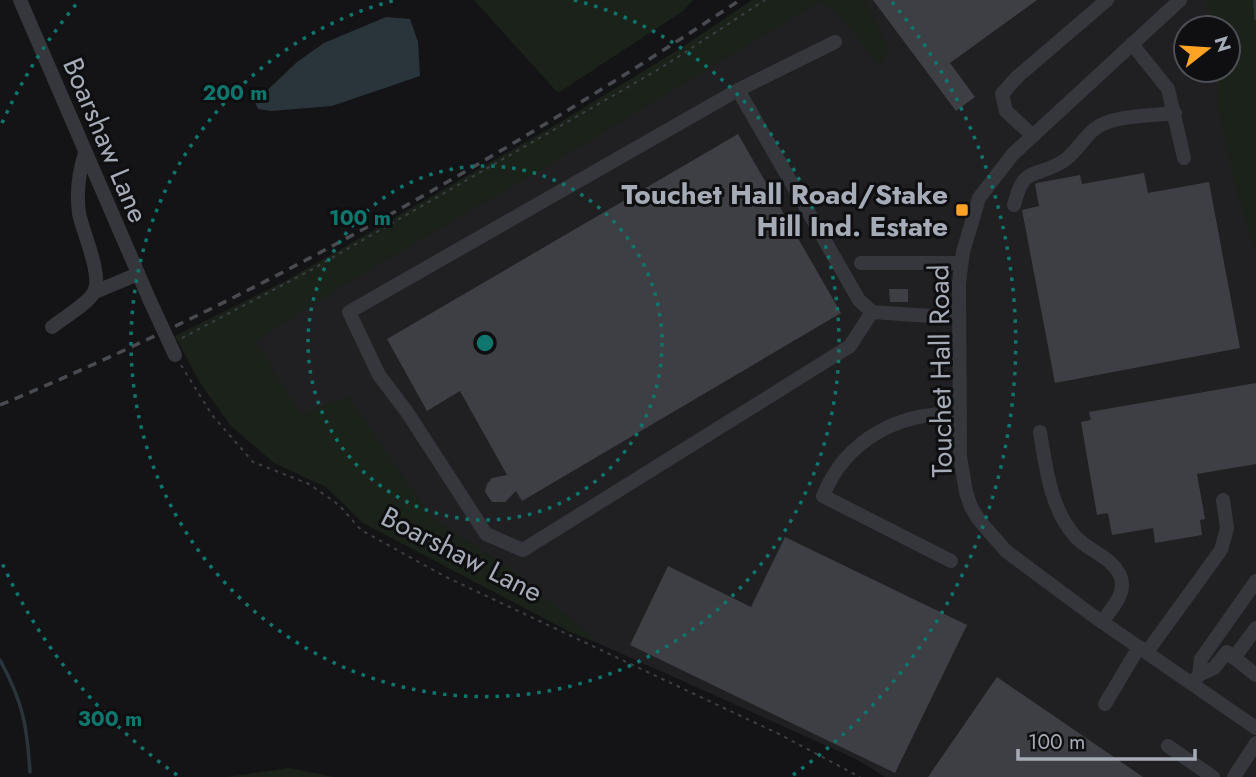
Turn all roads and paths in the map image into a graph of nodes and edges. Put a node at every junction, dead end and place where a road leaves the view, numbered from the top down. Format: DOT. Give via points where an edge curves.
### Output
graph roads {
  1 [pos="20,0"];
  2 [pos="765,0"];
  3 [pos="1107,0"];
  4 [pos="1180,0"];
  5 [pos="1165,5"];
  6 [pos="835,42"];
  7 [pos="1132,44"];
  8 [pos="738,90"];
  9 [pos="1175,113"];
  10 [pos="1033,136"];
  11 [pos="85,153"];
  12 [pos="1184,158"];
  13 [pos="1014,205"];
  14 [pos="861,263"];
  15 [pos="961,263"];
  16 [pos="138,274"];
  17 [pos="95,292"];
  18 [pos="872,312"];
  19 [pos="959,312"];
  20 [pos="52,327"];
  21 [pos="173,350"];
  22 [pos="960,414"];
  23 [pos="1040,432"];
  24 [pos="1223,500"];
  25 [pos="951,561"];
  26 [pos="1256,581"];
  27 [pos="1102,622"];
  28 [pos="1256,628"];
  29 [pos="1213,642"];
  30 [pos="1143,650"];
  31 [pos="1230,655"];
  32 [pos="1256,675"];
  33 [pos="1195,679"];
  34 [pos="1105,704"];
  35 [pos="1256,728"];
  36 [pos="1256,743"];
  37 [pos="1168,746"];
  38 [pos="860,777"];
  39 [pos="1213,777"];
  40 [pos="1234,777"];
  1 -- 11 [label="street, Boarshaw Lane"];
  2 -- 21 [label="path" via="661,68"];
  3 -- 10 [label="street" via="1002,94 1006,111"];
  4 -- 5 [label="street, Touchet Hall Road"];
  5 -- 7 [label="street, Touchet Hall Road"];
  6 -- 8 [label="street"];
  7 -- 9 [label="street" via="1166,84"];
  7 -- 10 [label="street, Touchet Hall Road"];
  8 -- 18 [label="street" via="859,300"];
  8 -- 18 [label="street" via="349,312 379,375 486,534 523,550 850,346"];
  9 -- 12 [label="street"];
  9 -- 13 [label="street" via="1101,124 1065,161 1025,178"];
  10 -- 15 [label="street, Touchet Hall Road" via="997,172 979,198"];
  11 -- 16 [label="street, Boarshaw Lane"];
  11 -- 17 [label="street" via="78,195"];
  14 -- 15 [label="street"];
  15 -- 19 [label="street, Touchet Hall Road"];
  16 -- 17 [label="street"];
  16 -- 21 [label="street, Boarshaw Lane, bridge"];
  17 -- 20 [label="street"];
  18 -- 19 [label="street" via="930,316"];
  19 -- 22 [label="street, Touchet Hall Road"];
  21 -- 38 [label="path, Boarshaw Lane" via="212,415 253,462 309,484 339,505 361,530 444,576"];
  22 -- 25 [label="street" via="915,416 877,433 846,457 823,496"];
  22 -- 27 [label="street, Touchet Hall Road" via="962,476 979,520 1006,551"];
  23 -- 27 [label="street" via="1047,474 1062,518 1084,547 1112,564 1121,579 1121,595"];
  24 -- 30 [label="street" via="1227,528 1222,550"];
  26 -- 29 [label="street"];
  27 -- 30 [label="street, Touchet Hall Road"];
  28 -- 31 [label="street"];
  29 -- 31 [label="street"];
  29 -- 33 [label="street"];
  30 -- 33 [label="street, Touchet Hall Road"];
  30 -- 34 [label="street"];
  31 -- 32 [label="street"];
  31 -- 33 [label="street"];
  33 -- 35 [label="street, Touchet Hall Road"];
  36 -- 40 [label="street"];
  37 -- 39 [label="street"];
}
